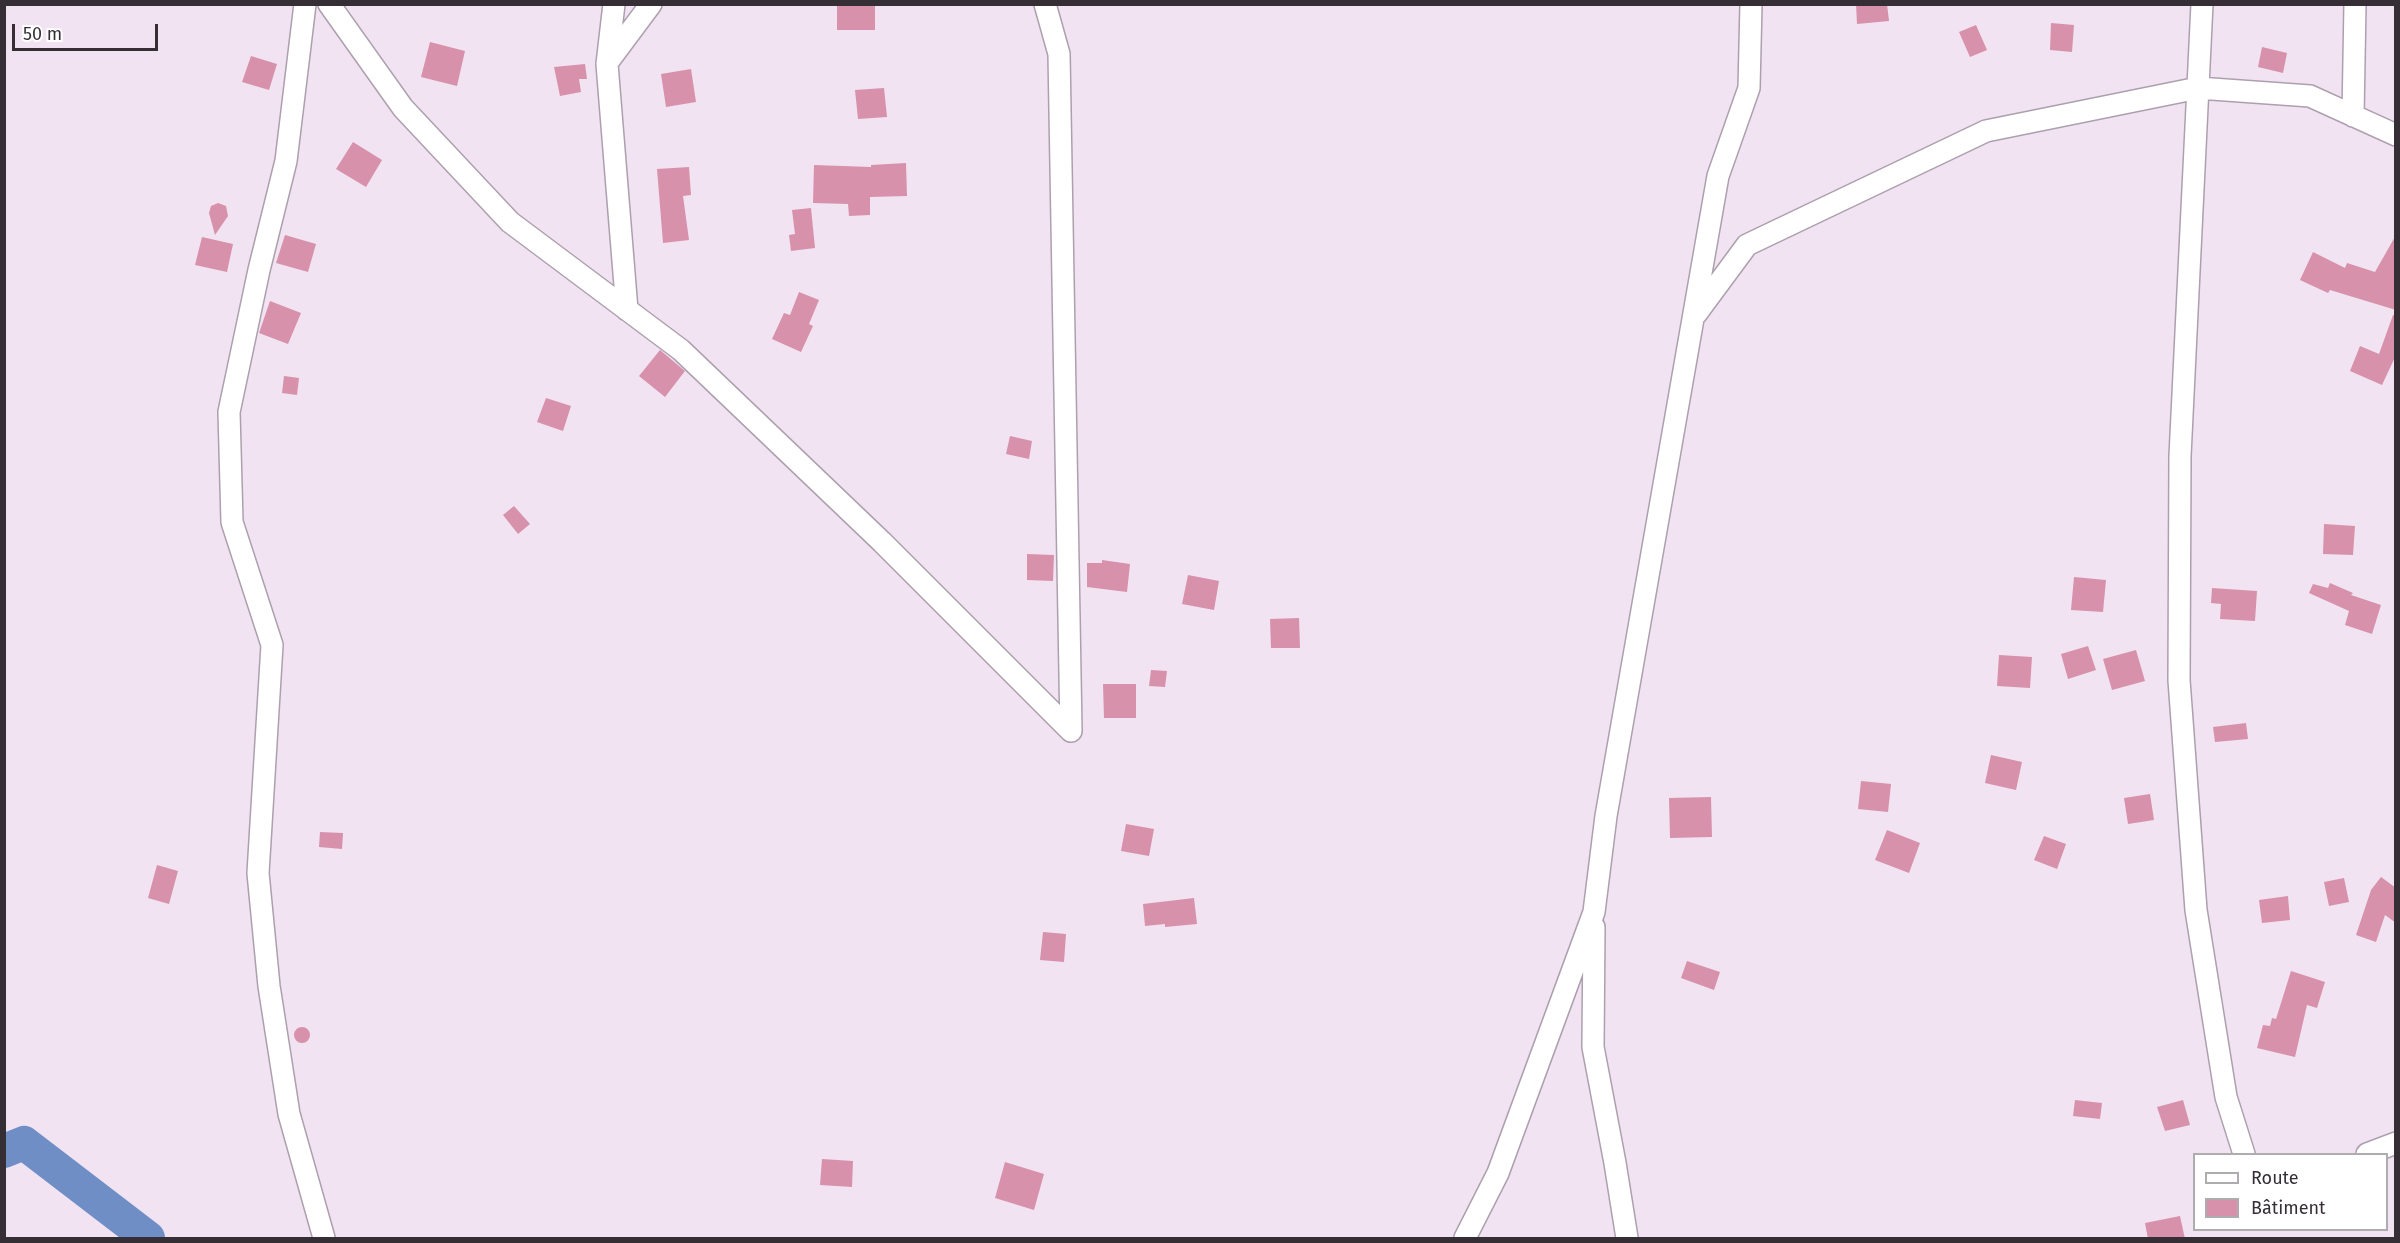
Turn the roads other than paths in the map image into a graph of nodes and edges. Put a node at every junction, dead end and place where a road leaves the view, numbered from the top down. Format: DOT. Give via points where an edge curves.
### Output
graph roads {
  1 [pos="305,4"];
  2 [pos="329,4"];
  3 [pos="614,4"];
  4 [pos="651,4"];
  5 [pos="1045,4"];
  6 [pos="1751,4"];
  7 [pos="2202,4"];
  8 [pos="2355,4"];
  9 [pos="607,64"];
  10 [pos="2198,88"];
  11 [pos="2353,116"];
  12 [pos="2396,135"];
  13 [pos="627,309"];
  14 [pos="1693,318"];
  15 [pos="1594,912"];
  16 [pos="2396,1143"];
  17 [pos="2243,1153"];
  18 [pos="2372,1153"];
  19 [pos="324,1239"];
  20 [pos="1465,1239"];
  21 [pos="1627,1239"];
  1 -- 19 [label="street" via="286,161 229,412 232,522 272,645 258,873 269,986 289,1114"];
  2 -- 13 [label="street" via="403,108 510,222"];
  3 -- 9 [label="street"];
  4 -- 9 [label="street"];
  5 -- 13 [label="street" via="1059,54 1071,731 882,542 681,350"];
  6 -- 14 [label="street" via="1749,88 1718,176"];
  7 -- 10 [label="street"];
  8 -- 11 [label="street"];
  9 -- 13 [label="street"];
  10 -- 11 [label="street" via="2310,96"];
  10 -- 14 [label="street" via="1986,131 1747,245"];
  10 -- 17 [label="street" via="2180,456 2179,680 2196,910 2226,1097"];
  11 -- 12 [label="street"];
  14 -- 15 [label="street" via="1606,816"];
  15 -- 20 [label="street" via="1498,1173"];
  15 -- 21 [label="street" via="1593,1047"];
  16 -- 18 [label="street"];
}
